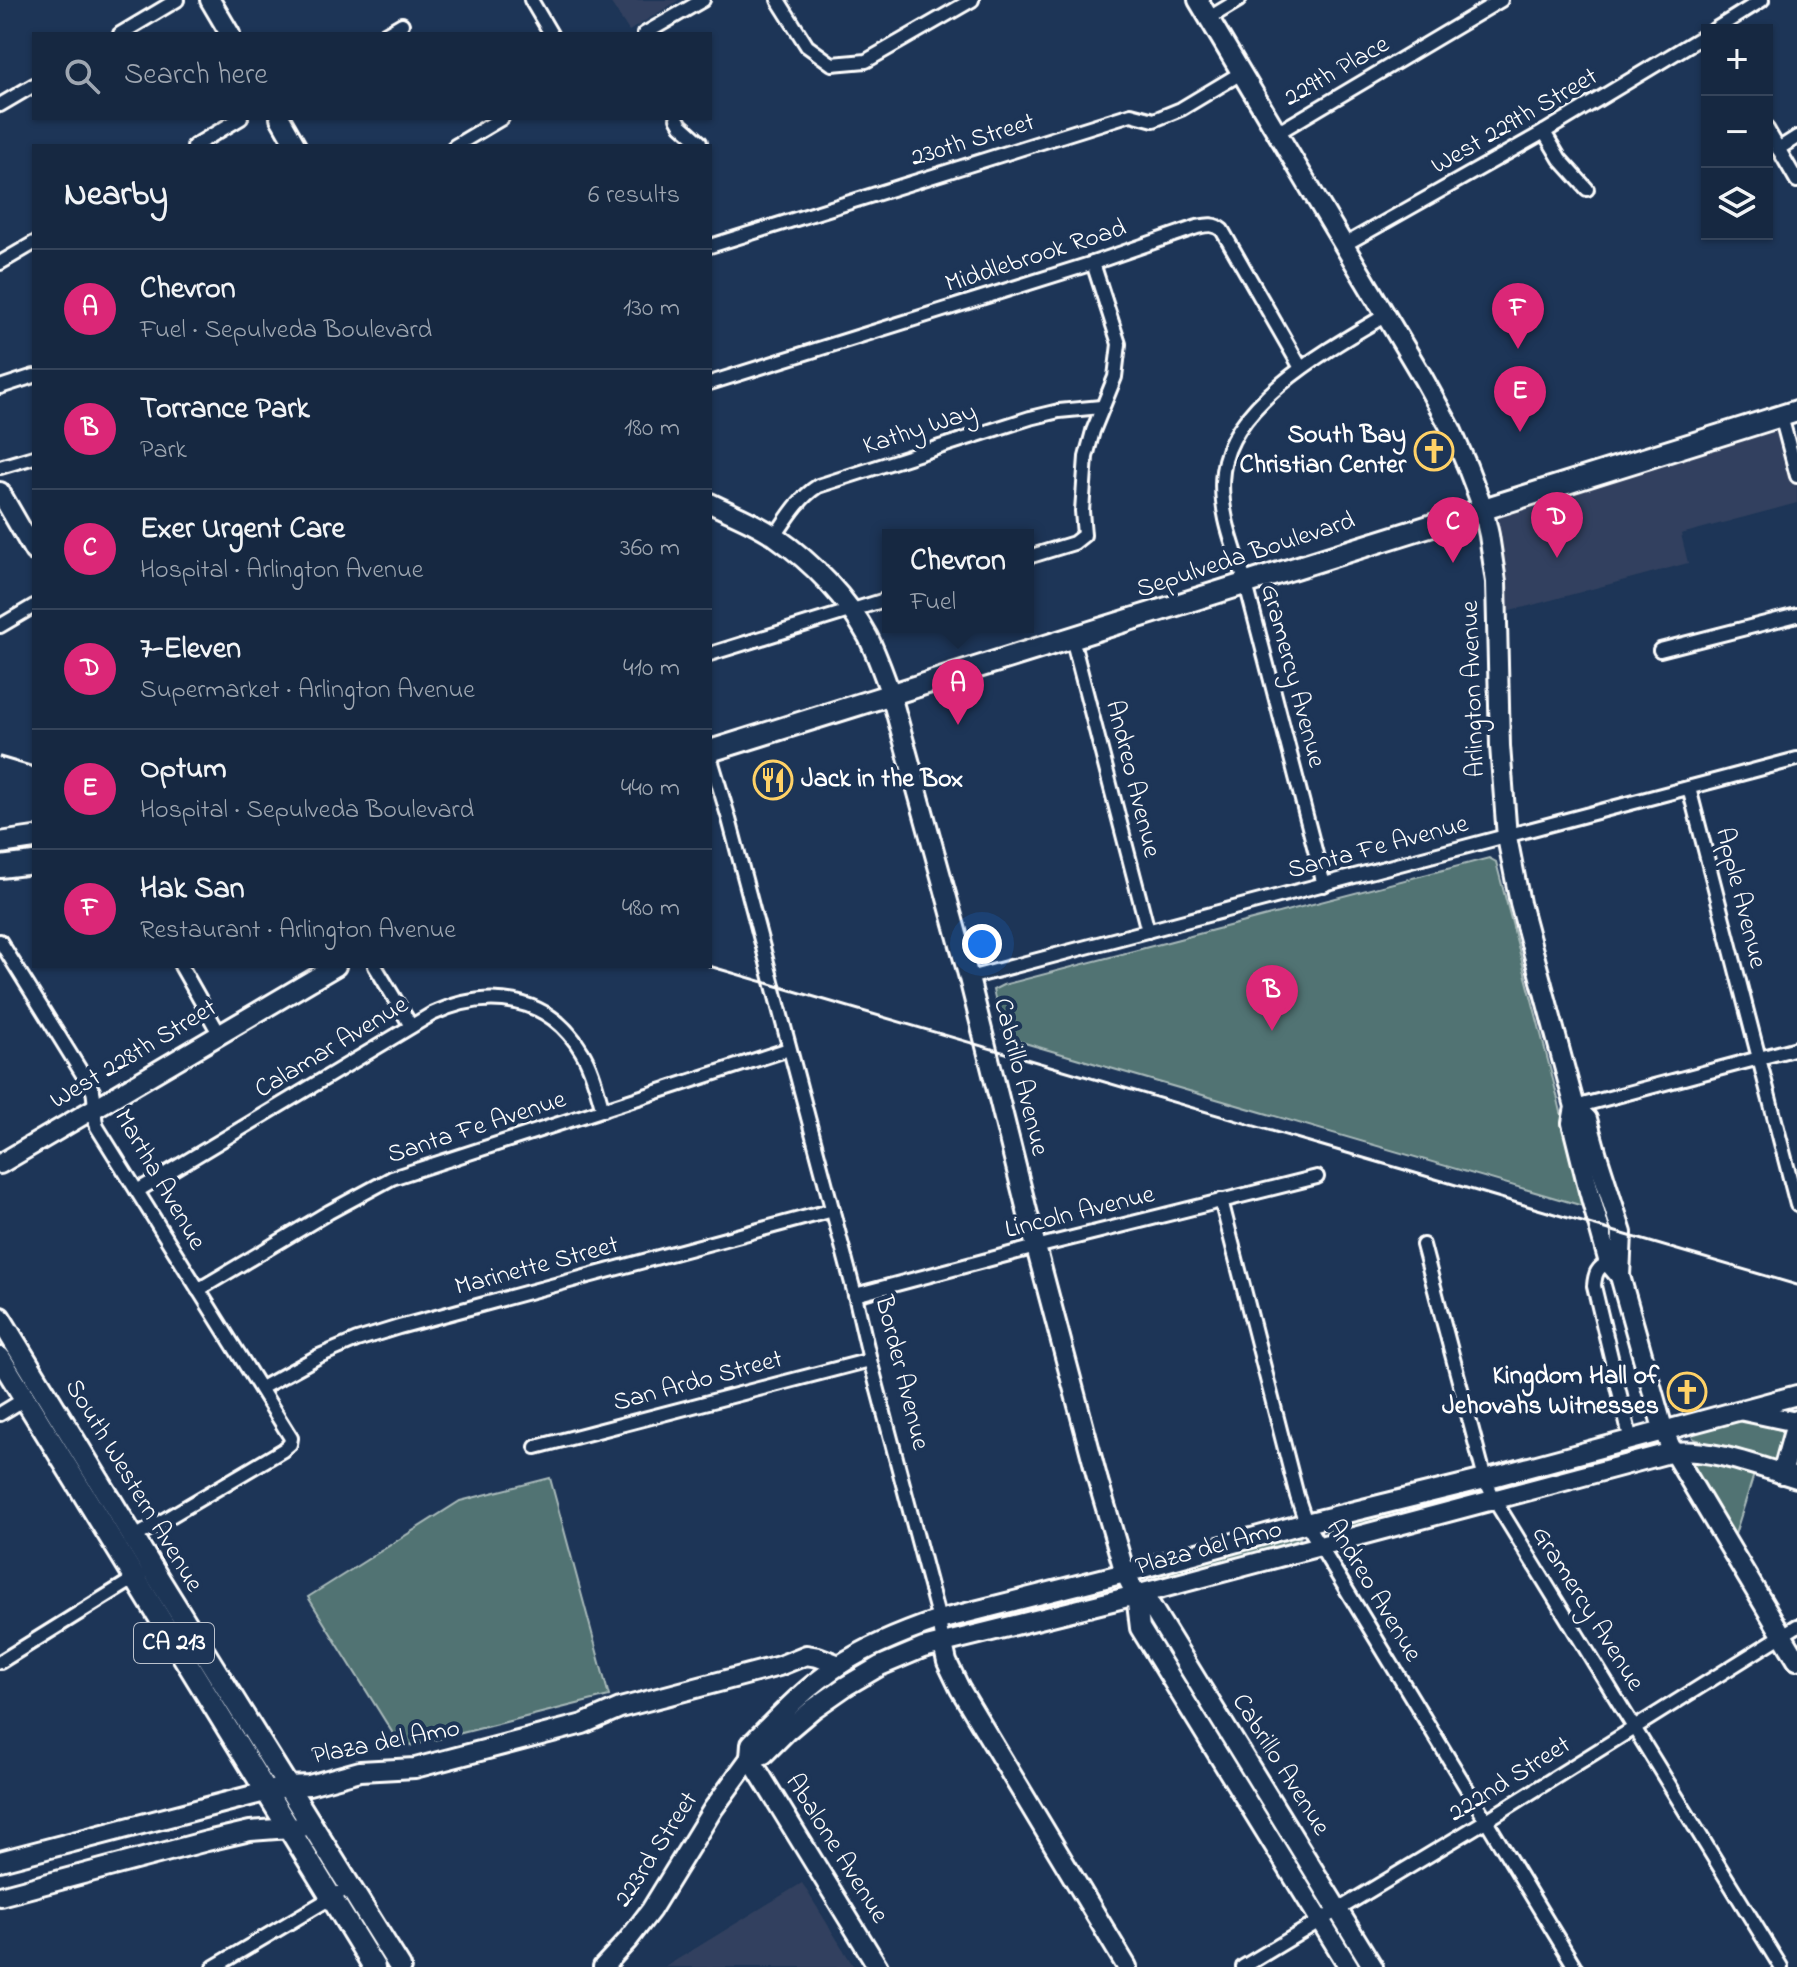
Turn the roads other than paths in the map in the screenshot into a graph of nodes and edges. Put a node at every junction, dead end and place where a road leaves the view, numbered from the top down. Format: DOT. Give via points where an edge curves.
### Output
graph roads {
  1 [pos="177,0"];
  2 [pos="210,0"];
  3 [pos="531,0"];
  4 [pos="703,0"];
  5 [pos="778,0"];
  6 [pos="972,0"];
  7 [pos="1198,0"];
  8 [pos="1239,0"];
  9 [pos="1501,0"];
  10 [pos="1762,0"];
  11 [pos="1209,18"];
  12 [pos="402,24"];
  13 [pos="1724,24"];
  14 [pos="123,32"];
  15 [pos="229,32"];
  16 [pos="388,32"];
  17 [pos="550,32"];
  18 [pos="647,32"];
  19 [pos="1701,38"];
  20 [pos="1241,73"];
  21 [pos="32,86"];
  22 [pos="0,105"];
  23 [pos="238,120"];
  24 [pos="281,120"];
  25 [pos="499,120"];
  26 [pos="678,120"];
  27 [pos="1544,132"];
  28 [pos="1277,133"];
  29 [pos="1797,137"];
  30 [pos="1773,140"];
  31 [pos="700,142"];
  32 [pos="197,144"];
  33 [pos="295,144"];
  34 [pos="458,144"];
  35 [pos="1778,149"];
  36 [pos="1797,181"];
  37 [pos="1587,189"];
  38 [pos="32,244"];
  39 [pos="712,245"];
  40 [pos="1344,245"];
  41 [pos="0,263"];
  42 [pos="1093,263"];
  43 [pos="1386,315"];
  44 [pos="1301,368"];
  45 [pos="32,377"];
  46 [pos="712,382"];
  47 [pos="0,387"];
  48 [pos="1101,407"];
  49 [pos="1789,413"];
  50 [pos="32,458"];
  51 [pos="0,467"];
  52 [pos="1797,476"];
  53 [pos="0,492"];
  54 [pos="712,504"];
  55 [pos="1483,508"];
  56 [pos="775,536"];
  57 [pos="32,548"];
  58 [pos="1034,555"];
  59 [pos="1246,584"];
  60 [pos="882,601"];
  61 [pos="32,607"];
  62 [pos="851,610"];
  63 [pos="1797,615"];
  64 [pos="0,626"];
  65 [pos="1072,638"];
  66 [pos="1660,650"];
  67 [pos="712,653"];
  68 [pos="891,695"];
  69 [pos="712,753"];
  70 [pos="1797,759"];
  71 [pos="712,761"];
  72 [pos="1689,788"];
  73 [pos="1507,837"];
  74 [pos="32,838"];
  75 [pos="0,843"];
  76 [pos="32,863"];
  77 [pos="0,867"];
  78 [pos="1324,885"];
  79 [pos="1148,931"];
  80 [pos="0,941"];
  81 [pos="182,968"];
  82 [pos="333,968"];
  83 [pos="376,968"];
  84 [pos="969,978"];
  85 [pos="411,1026"];
  86 [pos="220,1035"];
  87 [pos="1797,1048"];
  88 [pos="789,1049"];
  89 [pos="1758,1058"];
  90 [pos="1575,1107"];
  91 [pos="95,1109"];
  92 [pos="603,1110"];
  93 [pos="0,1164"];
  94 [pos="1317,1177"];
  95 [pos="137,1191"];
  96 [pos="1221,1200"];
  97 [pos="1797,1205"];
  98 [pos="833,1210"];
  99 [pos="1423,1245"];
  100 [pos="1036,1247"];
  101 [pos="1615,1270"];
  102 [pos="198,1290"];
  103 [pos="855,1295"];
  104 [pos="0,1318"];
  105 [pos="0,1358"];
  106 [pos="870,1360"];
  107 [pos="261,1388"];
  108 [pos="34,1393"];
  109 [pos="1797,1395"];
  110 [pos="1742,1410"];
  111 [pos="0,1414"];
  112 [pos="1796,1421"];
  113 [pos="1664,1432"];
  114 [pos="1631,1441"];
  115 [pos="1793,1444"];
  116 [pos="536,1447"];
  117 [pos="1673,1452"];
  118 [pos="1789,1476"];
  119 [pos="1485,1479"];
  120 [pos="1495,1501"];
  121 [pos="1306,1523"];
  122 [pos="125,1543"];
  123 [pos="1319,1546"];
  124 [pos="144,1573"];
  125 [pos="1125,1573"];
  126 [pos="1136,1595"];
  127 [pos="939,1620"];
  128 [pos="1789,1631"];
  129 [pos="943,1644"];
  130 [pos="1797,1660"];
  131 [pos="0,1662"];
  132 [pos="839,1665"];
  133 [pos="779,1666"];
  134 [pos="805,1691"];
  135 [pos="1634,1728"];
  136 [pos="750,1758"];
  137 [pos="288,1786"];
  138 [pos="265,1792"];
  139 [pos="1487,1820"];
  140 [pos="313,1826"];
  141 [pos="289,1828"];
  142 [pos="0,1861"];
  143 [pos="351,1886"];
  144 [pos="0,1896"];
  145 [pos="331,1897"];
  146 [pos="1338,1909"];
  147 [pos="1320,1920"];
  148 [pos="214,1967"];
  149 [pos="374,1967"];
  150 [pos="400,1967"];
  151 [pos="603,1967"];
  152 [pos="878,1967"];
  153 [pos="1127,1967"];
  154 [pos="1243,1967"];
  155 [pos="1349,1967"];
  156 [pos="1373,1967"];
  157 [pos="1575,1967"];
  158 [pos="1781,1967"];
  1 -- 14 [label="street"];
  2 -- 15 [label="main road"];
  3 -- 17 [label="street"];
  4 -- 18 [label="street"];
  5 -- 6 [label="street" via="807,46 832,64 866,61"];
  7 -- 11 [label="main road, Arlington Avenue"];
  8 -- 11 [label="street"];
  9 -- 28 [label="street, 229th Place"];
  10 -- 13 [label="street"];
  11 -- 20 [label="main road, Arlington Avenue"];
  12 -- 16 [label="street"];
  19 -- 27 [label="street, West 229th Street"];
  20 -- 28 [label="main road, Arlington Avenue"];
  20 -- 39 [label="street, 230th Street" via="1154,120 1131,114"];
  21 -- 22 [label="street"];
  23 -- 32 [label="street"];
  24 -- 33 [label="main road"];
  25 -- 34 [label="street"];
  26 -- 31 [label="street"];
  27 -- 37 [label="street"];
  27 -- 40 [label="street, West 229th Street"];
  28 -- 40 [label="main road, Arlington Avenue"];
  29 -- 35 [label="street"];
  30 -- 35 [label="street"];
  35 -- 36 [label="street"];
  38 -- 41 [label="street"];
  40 -- 43 [label="main road, Arlington Avenue"];
  42 -- 44 [label="street, Middlebrook Road" via="1197,227 1217,226"];
  42 -- 46 [label="street, Middlebrook Road"];
  42 -- 48 [label="street" via="1119,344 1115,377"];
  43 -- 44 [label="street, Gramercy Avenue"];
  43 -- 55 [label="main road, Arlington Avenue" via="1450,425"];
  44 -- 59 [label="street, Gramercy Avenue" via="1249,416 1227,451 1224,511"];
  45 -- 47 [label="street"];
  48 -- 56 [label="street, Kathy Way" via="1030,418 818,486 798,502"];
  48 -- 58 [label="street" via="1086,457 1084,535"];
  49 -- 52 [label="street"];
  49 -- 55 [label="main road, Sepulveda Boulevard"];
  50 -- 51 [label="street"];
  53 -- 57 [label="main road"];
  54 -- 56 [label="main road, Cabrillo Avenue"];
  55 -- 59 [label="main road, Sepulveda Boulevard"];
  55 -- 73 [label="main road, Arlington Avenue" via="1496,582"];
  56 -- 62 [label="main road, Cabrillo Avenue"];
  59 -- 65 [label="main road, Sepulveda Boulevard"];
  59 -- 78 [label="street, Gramercy Avenue"];
  60 -- 62 [label="street"];
  61 -- 64 [label="street"];
  62 -- 67 [label="street"];
  62 -- 68 [label="main road, Cabrillo Avenue" via="869,638"];
  63 -- 66 [label="street"];
  65 -- 68 [label="main road, Sepulveda Boulevard"];
  65 -- 79 [label="street, Andreo Avenue"];
  68 -- 69 [label="main road, Sepulveda Boulevard"];
  68 -- 84 [label="main road, Cabrillo Avenue"];
  70 -- 72 [label="street, Santa Fe Avenue"];
  71 -- 88 [label="street, Border Avenue"];
  72 -- 73 [label="street, Santa Fe Avenue"];
  72 -- 89 [label="street, Apple Avenue"];
  73 -- 78 [label="street, Santa Fe Avenue"];
  73 -- 90 [label="main road, Arlington Avenue"];
  74 -- 75 [label="main road"];
  76 -- 77 [label="main road"];
  78 -- 79 [label="street, Santa Fe Avenue"];
  79 -- 84 [label="street, Santa Fe Avenue"];
  80 -- 91 [label="street, Martha Avenue" via="93,1091"];
  81 -- 86 [label="street"];
  82 -- 86 [label="main road, West 228th Street"];
  83 -- 85 [label="street"];
  84 -- 100 [label="main road, Cabrillo Avenue"];
  85 -- 92 [label="street, Calamar Avenue" via="467,1001 524,1002 573,1037"];
  85 -- 95 [label="street, Calamar Avenue"];
  86 -- 91 [label="main road, West 228th Street"];
  87 -- 89 [label="street"];
  88 -- 92 [label="street, Santa Fe Avenue"];
  88 -- 98 [label="street, Border Avenue"];
  89 -- 90 [label="street"];
  89 -- 97 [label="street, Apple Avenue"];
  90 -- 101 [label="main road, Arlington Avenue" via="1587,1119 1622,1233"];
  91 -- 93 [label="main road, West 228th Street"];
  91 -- 95 [label="street, Martha Avenue" via="97,1127"];
  92 -- 102 [label="street, Santa Fe Avenue" via="392,1178"];
  94 -- 96 [label="street, Lincoln Avenue"];
  95 -- 102 [label="street, Martha Avenue"];
  96 -- 100 [label="street, Lincoln Avenue"];
  96 -- 121 [label="street, Andreo Avenue"];
  98 -- 103 [label="street, Border Avenue"];
  98 -- 107 [label="street, Marinette Street" via="385,1331 319,1356"];
  99 -- 119 [label="street, Gramercy Avenue"];
  100 -- 103 [label="street, Lincoln Avenue"];
  100 -- 125 [label="main road, Cabrillo Avenue"];
  101 -- 113 [label="main road, Arlington Avenue"];
  101 -- 114 [label="street, Arlington Avenue" via="1600,1266 1594,1286"];
  102 -- 107 [label="street, Martha Avenue"];
  103 -- 106 [label="street, Border Avenue"];
  104 -- 108 [label="main road, South Western Avenue / CA 213"];
  105 -- 108 [label="main road, South Western Avenue / CA 213"];
  106 -- 116 [label="street, San Ardo Street"];
  106 -- 127 [label="street, Border Avenue"];
  107 -- 122 [label="street, Martha Avenue" via="290,1444"];
  108 -- 111 [label="street"];
  108 -- 122 [label="main road, South Western Avenue / CA 213"];
  109 -- 110 [label="main road, Plaza del Amo"];
  110 -- 112 [label="main road"];
  110 -- 113 [label="main road, Plaza del Amo"];
  112 -- 115 [label="main road"];
  113 -- 114 [label="main road, Plaza del Amo"];
  113 -- 117 [label="main road, Arlington Avenue"];
  114 -- 119 [label="main road, Plaza del Amo"];
  115 -- 118 [label="main road"];
  117 -- 118 [label="main road, Plaza del Amo" via="1704,1452"];
  117 -- 120 [label="main road, Plaza del Amo"];
  117 -- 128 [label="main road, Arlington Avenue"];
  119 -- 120 [label="street, Gramercy Avenue"];
  119 -- 121 [label="main road, Plaza del Amo"];
  120 -- 123 [label="main road, Plaza del Amo"];
  120 -- 135 [label="street, Gramercy Avenue"];
  121 -- 123 [label="street, Andreo Avenue"];
  121 -- 125 [label="main road, Plaza del Amo"];
  122 -- 124 [label="main road, South Western Avenue / CA 213"];
  123 -- 126 [label="main road, Plaza del Amo"];
  123 -- 139 [label="street, Andreo Avenue"];
  124 -- 131 [label="street"];
  124 -- 137 [label="main road, South Western Avenue / CA 213"];
  124 -- 138 [label="main road, South Western Avenue / CA 213"];
  125 -- 126 [label="main road, Cabrillo Avenue"];
  125 -- 127 [label="main road, Plaza del Amo"];
  126 -- 129 [label="main road, Plaza del Amo"];
  126 -- 146 [label="main road, Cabrillo Avenue" via="1151,1606"];
  126 -- 147 [label="main road, Cabrillo Avenue" via="1140,1628"];
  127 -- 129 [label="street, Border Avenue"];
  127 -- 132 [label="main road, Plaza del Amo"];
  128 -- 130 [label="main road, Arlington Avenue"];
  128 -- 135 [label="street, 222nd Street"];
  129 -- 136 [label="main road, Plaza del Amo" via="899,1657 846,1686 764,1754"];
  129 -- 153 [label="main road, Border Avenue" via="960,1689"];
  132 -- 133 [label="main road, Plaza del Amo" via="806,1655"];
  132 -- 134 [label="main road, Plaza del Amo"];
  133 -- 134 [label="main road" via="794,1669"];
  133 -- 137 [label="main road, Plaza del Amo" via="415,1768 360,1771"];
  134 -- 136 [label="main road, Plaza del Amo" via="751,1744"];
  135 -- 139 [label="street, 222nd Street"];
  135 -- 158 [label="street, Gramercy Avenue"];
  136 -- 151 [label="main road, 223rd Street" via="651,1910"];
  136 -- 152 [label="main road, Abalone Avenue"];
  137 -- 138 [label="main road, Plaza del Amo"];
  137 -- 140 [label="main road, South Western Avenue / CA 213"];
  138 -- 141 [label="main road, South Western Avenue / CA 213"];
  138 -- 142 [label="main road, Plaza del Amo"];
  139 -- 146 [label="street, 222nd Street"];
  139 -- 157 [label="street, Andreo Avenue"];
  140 -- 141 [label="main road"];
  140 -- 143 [label="main road, South Western Avenue / CA 213"];
  141 -- 144 [label="main road" via="207,1841"];
  141 -- 145 [label="main road, South Western Avenue / CA 213"];
  143 -- 145 [label="street"];
  143 -- 150 [label="main road, South Western Avenue / CA 213"];
  145 -- 148 [label="street"];
  145 -- 149 [label="main road, South Western Avenue / CA 213"];
  146 -- 147 [label="street, 222nd Street"];
  146 -- 156 [label="main road, Cabrillo Avenue"];
  147 -- 154 [label="street, 222nd Street"];
  147 -- 155 [label="main road, Cabrillo Avenue"];
}
